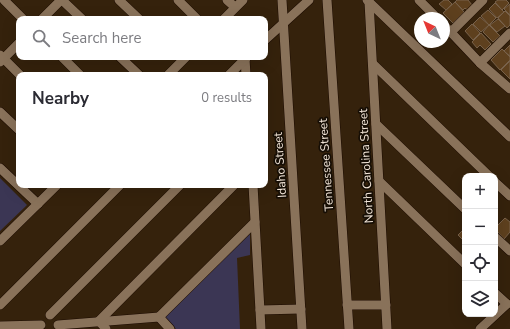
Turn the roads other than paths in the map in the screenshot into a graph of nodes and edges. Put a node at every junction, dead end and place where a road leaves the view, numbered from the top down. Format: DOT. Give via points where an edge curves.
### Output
graph roads {
  1 [pos="4,0"];
  2 [pos="62,0"];
  3 [pos="119,0"];
  4 [pos="178,0"];
  5 [pos="227,0"];
  6 [pos="243,0"];
  7 [pos="282,0"];
  8 [pos="309,0"];
  9 [pos="327,0"];
  10 [pos="482,0"];
  11 [pos="368,1"];
  12 [pos="424,2"];
  13 [pos="235,7"];
  14 [pos="432,12"];
  15 [pos="20,16"];
  16 [pos="45,16"];
  17 [pos="79,16"];
  18 [pos="135,16"];
  19 [pos="194,16"];
  20 [pos="227,16"];
  21 [pos="283,23"];
  22 [pos="451,32"];
  23 [pos="510,33"];
  24 [pos="268,37"];
  25 [pos="16,46"];
  26 [pos="1,59"];
  27 [pos="65,60"];
  28 [pos="123,60"];
  29 [pos="181,60"];
  30 [pos="244,60"];
  31 [pos="246,60"];
  32 [pos="480,63"];
  33 [pos="373,64"];
  34 [pos="16,72"];
  35 [pos="77,72"];
  36 [pos="136,72"];
  37 [pos="171,72"];
  38 [pos="232,72"];
  39 [pos="246,72"];
  40 [pos="510,89"];
  41 [pos="0,112"];
  42 [pos="376,124"];
  43 [pos="16,127"];
  44 [pos="510,137"];
  45 [pos="0,168"];
  46 [pos="486,173"];
  47 [pos="379,181"];
  48 [pos="16,183"];
  49 [pos="498,185"];
  50 [pos="21,188"];
  51 [pos="54,188"];
  52 [pos="117,188"];
  53 [pos="177,188"];
  54 [pos="231,188"];
  55 [pos="253,188"];
  56 [pos="510,196"];
  57 [pos="38,204"];
  58 [pos="462,206"];
  59 [pos="255,222"];
  60 [pos="498,240"];
  61 [pos="0,241"];
  62 [pos="510,252"];
  63 [pos="462,261"];
  64 [pos="498,296"];
  65 [pos="508,304"];
  66 [pos="0,305"];
  67 [pos="347,305"];
  68 [pos="386,305"];
  69 [pos="301,309"];
  70 [pos="260,310"];
  71 [pos="50,315"];
  72 [pos="159,317"];
  73 [pos="99,321"];
  74 [pos="0,326"];
  75 [pos="42,327"];
  76 [pos="57,327"];
  77 [pos="106,329"];
  78 [pos="170,329"];
  79 [pos="261,329"];
  80 [pos="302,329"];
  81 [pos="349,329"];
  82 [pos="388,329"];
  83 [pos="480,329"];
  1 -- 15 [label="street"];
  2 -- 16 [label="street"];
  2 -- 17 [label="street"];
  3 -- 18 [label="street"];
  4 -- 19 [label="street"];
  5 -- 13 [label="street"];
  6 -- 13 [label="street"];
  7 -- 21 [label="street, Idaho Street"];
  8 -- 21 [label="street"];
  9 -- 67 [label="street, Tennessee Street"];
  10 -- 22 [label="street"];
  11 -- 33 [label="street, North Carolina Street"];
  11 -- 44 [label="street"];
  12 -- 14 [label="street"];
  13 -- 20 [label="street"];
  21 -- 24 [label="street"];
  21 -- 69 [label="street, Idaho Street"];
  22 -- 32 [label="street"];
  23 -- 32 [label="street"];
  25 -- 26 [label="street"];
  26 -- 34 [label="street"];
  27 -- 35 [label="street"];
  28 -- 36 [label="street"];
  29 -- 37 [label="street"];
  30 -- 38 [label="street"];
  31 -- 39 [label="street"];
  32 -- 40 [label="street"];
  33 -- 42 [label="street, North Carolina Street"];
  33 -- 46 [label="street"];
  41 -- 43 [label="street"];
  42 -- 47 [label="street, North Carolina Street"];
  42 -- 58 [label="street"];
  45 -- 48 [label="street"];
  47 -- 63 [label="street"];
  47 -- 68 [label="street, North Carolina Street"];
  49 -- 56 [label="street"];
  50 -- 57 [label="street"];
  51 -- 57 [label="street"];
  52 -- 66 [label="street"];
  53 -- 71 [label="street"];
  54 -- 73 [label="street"];
  55 -- 59 [label="street"];
  57 -- 61 [label="street"];
  59 -- 70 [label="street"];
  59 -- 72 [label="street"];
  60 -- 62 [label="street"];
  64 -- 65 [label="street"];
  65 -- 83 [label="street"];
  67 -- 68 [label="street"];
  67 -- 81 [label="street, Tennessee Street"];
  68 -- 82 [label="street, North Carolina Street"];
  69 -- 70 [label="street"];
  69 -- 80 [label="street, Idaho Street"];
  70 -- 79 [label="street"];
  71 -- 75 [label="street" via="43,318"];
  71 -- 76 [label="street" via="57,319"];
  72 -- 73 [label="street"];
  72 -- 78 [label="street"];
  73 -- 76 [label="street"];
  73 -- 77 [label="street"];
  74 -- 75 [label="street"];
}
